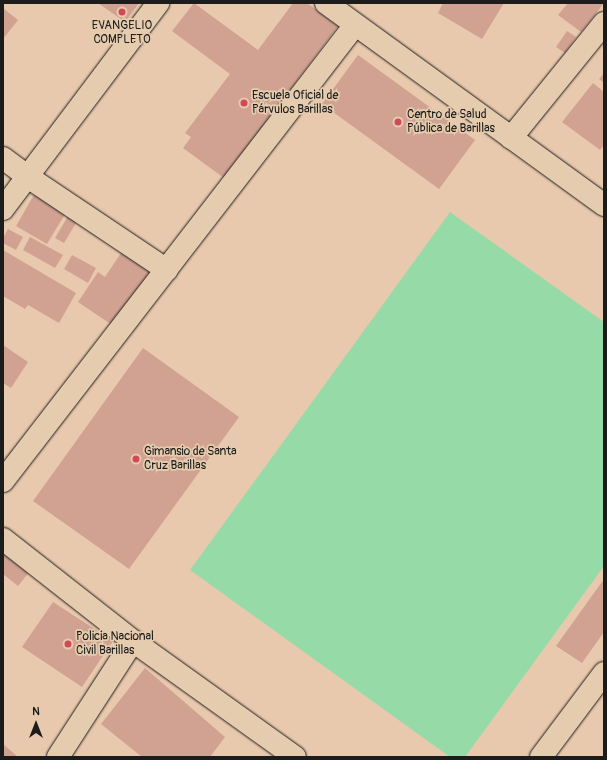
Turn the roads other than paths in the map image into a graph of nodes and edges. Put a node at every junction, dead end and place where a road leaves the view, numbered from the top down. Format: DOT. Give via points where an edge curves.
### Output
graph roads {
  1 [pos="158,3"];
  2 [pos="326,3"];
  3 [pos="604,23"];
  4 [pos="355,25"];
  5 [pos="511,138"];
  6 [pos="3,158"];
  7 [pos="28,177"];
  8 [pos="604,205"];
  9 [pos="3,209"];
  10 [pos="166,270"];
  11 [pos="3,481"];
  12 [pos="3,539"];
  13 [pos="133,641"];
  14 [pos="604,673"];
  15 [pos="58,757"];
  16 [pos="295,757"];
  17 [pos="541,757"];
  1 -- 7 [label="street"];
  2 -- 4 [label="street"];
  3 -- 5 [label="street"];
  4 -- 5 [label="street"];
  4 -- 10 [label="street"];
  5 -- 8 [label="street"];
  6 -- 7 [label="street"];
  7 -- 9 [label="street"];
  7 -- 10 [label="street"];
  10 -- 11 [label="street"];
  12 -- 13 [label="street"];
  13 -- 15 [label="street"];
  13 -- 16 [label="street"];
  14 -- 17 [label="street"];
}
